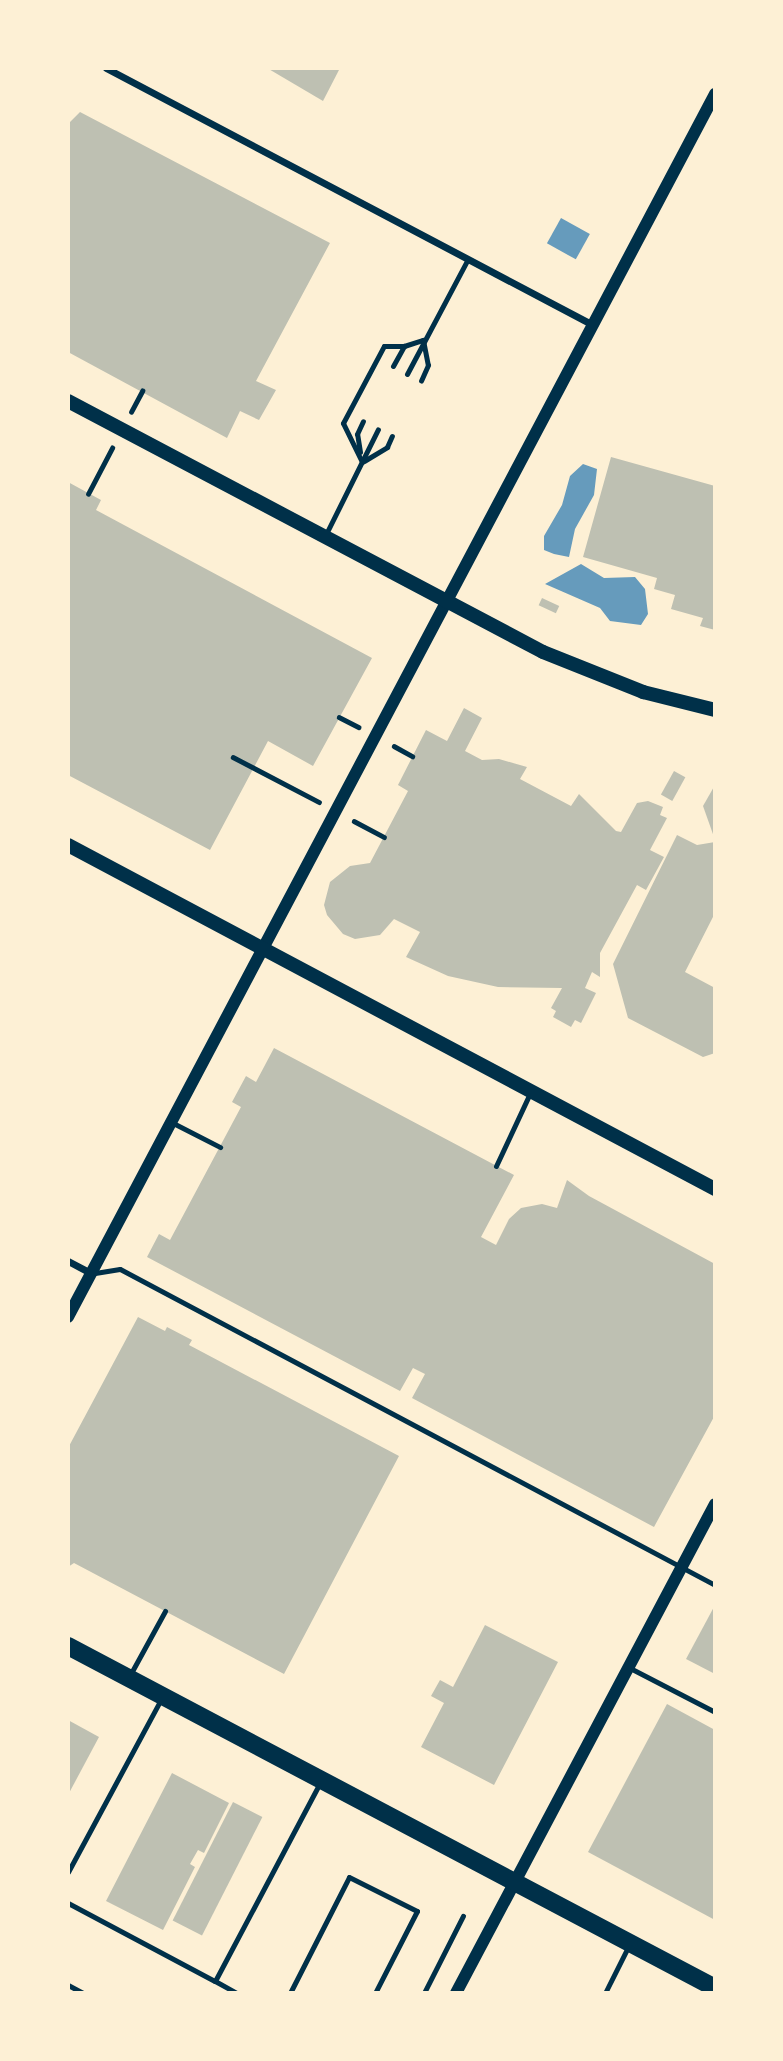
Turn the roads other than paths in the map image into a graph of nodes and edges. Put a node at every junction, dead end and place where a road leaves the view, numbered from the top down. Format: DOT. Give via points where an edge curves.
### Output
graph roads {
  1 [pos="106,68"];
  2 [pos="715,94"];
  3 [pos="468,259"];
  4 [pos="593,325"];
  5 [pos="423,340"];
  6 [pos="404,346"];
  7 [pos="393,366"];
  8 [pos="407,374"];
  9 [pos="421,381"];
  10 [pos="68,401"];
  11 [pos="363,421"];
  12 [pos="378,429"];
  13 [pos="392,436"];
  14 [pos="362,462"];
  15 [pos="325,536"];
  16 [pos="447,601"];
  17 [pos="715,710"];
  18 [pos="68,845"];
  19 [pos="263,948"];
  20 [pos="531,1091"];
  21 [pos="172,1122"];
  22 [pos="220,1147"];
  23 [pos="496,1166"];
  24 [pos="715,1189"];
  25 [pos="68,1261"];
  26 [pos="92,1273"];
  27 [pos="68,1317"];
  28 [pos="715,1504"];
  29 [pos="681,1568"];
  30 [pos="715,1586"];
  31 [pos="165,1611"];
  32 [pos="68,1646"];
  33 [pos="628,1667"];
  34 [pos="128,1678"];
  35 [pos="162,1696"];
  36 [pos="715,1712"];
  37 [pos="322,1780"];
  38 [pos="68,1872"];
  39 [pos="514,1883"];
  40 [pos="68,1903"];
  41 [pos="630,1944"];
  42 [pos="215,1981"];
  43 [pos="68,1985"];
  44 [pos="714,1990"];
  45 [pos="83,1993"];
  46 [pos="237,1993"];
  47 [pos="290,1993"];
  48 [pos="375,1993"];
  49 [pos="456,1993"];
  50 [pos="605,1993"];
  1 -- 3 [label="street"];
  2 -- 4 [label="street"];
  3 -- 4 [label="street"];
  3 -- 5 [label="lane"];
  4 -- 16 [label="street"];
  5 -- 6 [label="lane"];
  5 -- 8 [label="lane"];
  5 -- 9 [label="lane" via="428,365"];
  6 -- 7 [label="lane"];
  6 -- 14 [label="lane" via="384,346 343,423"];
  10 -- 15 [label="main road"];
  11 -- 14 [label="lane" via="357,434"];
  12 -- 14 [label="lane"];
  13 -- 14 [label="lane" via="387,447"];
  14 -- 15 [label="lane"];
  15 -- 16 [label="main road"];
  16 -- 17 [label="main road" via="543,652 642,692"];
  16 -- 19 [label="street"];
  18 -- 19 [label="main road"];
  19 -- 20 [label="main road"];
  19 -- 21 [label="street"];
  20 -- 23 [label="lane"];
  20 -- 24 [label="main road"];
  21 -- 22 [label="lane"];
  21 -- 26 [label="street"];
  25 -- 26 [label="street"];
  26 -- 27 [label="street"];
  26 -- 29 [label="lane" via="120,1269"];
  28 -- 29 [label="street"];
  29 -- 30 [label="lane"];
  29 -- 33 [label="street"];
  31 -- 34 [label="lane"];
  32 -- 34 [label="main road"];
  33 -- 36 [label="lane"];
  33 -- 39 [label="street"];
  34 -- 35 [label="main road"];
  35 -- 37 [label="main road"];
  35 -- 38 [label="lane"];
  37 -- 39 [label="main road"];
  37 -- 42 [label="lane"];
  39 -- 41 [label="main road"];
  39 -- 49 [label="street"];
  40 -- 42 [label="lane"];
  41 -- 44 [label="main road"];
  41 -- 50 [label="lane"];
  42 -- 46 [label="lane"];
  43 -- 45 [label="lane"];
  47 -- 48 [label="lane" via="349,1877 416,1911"];
}
